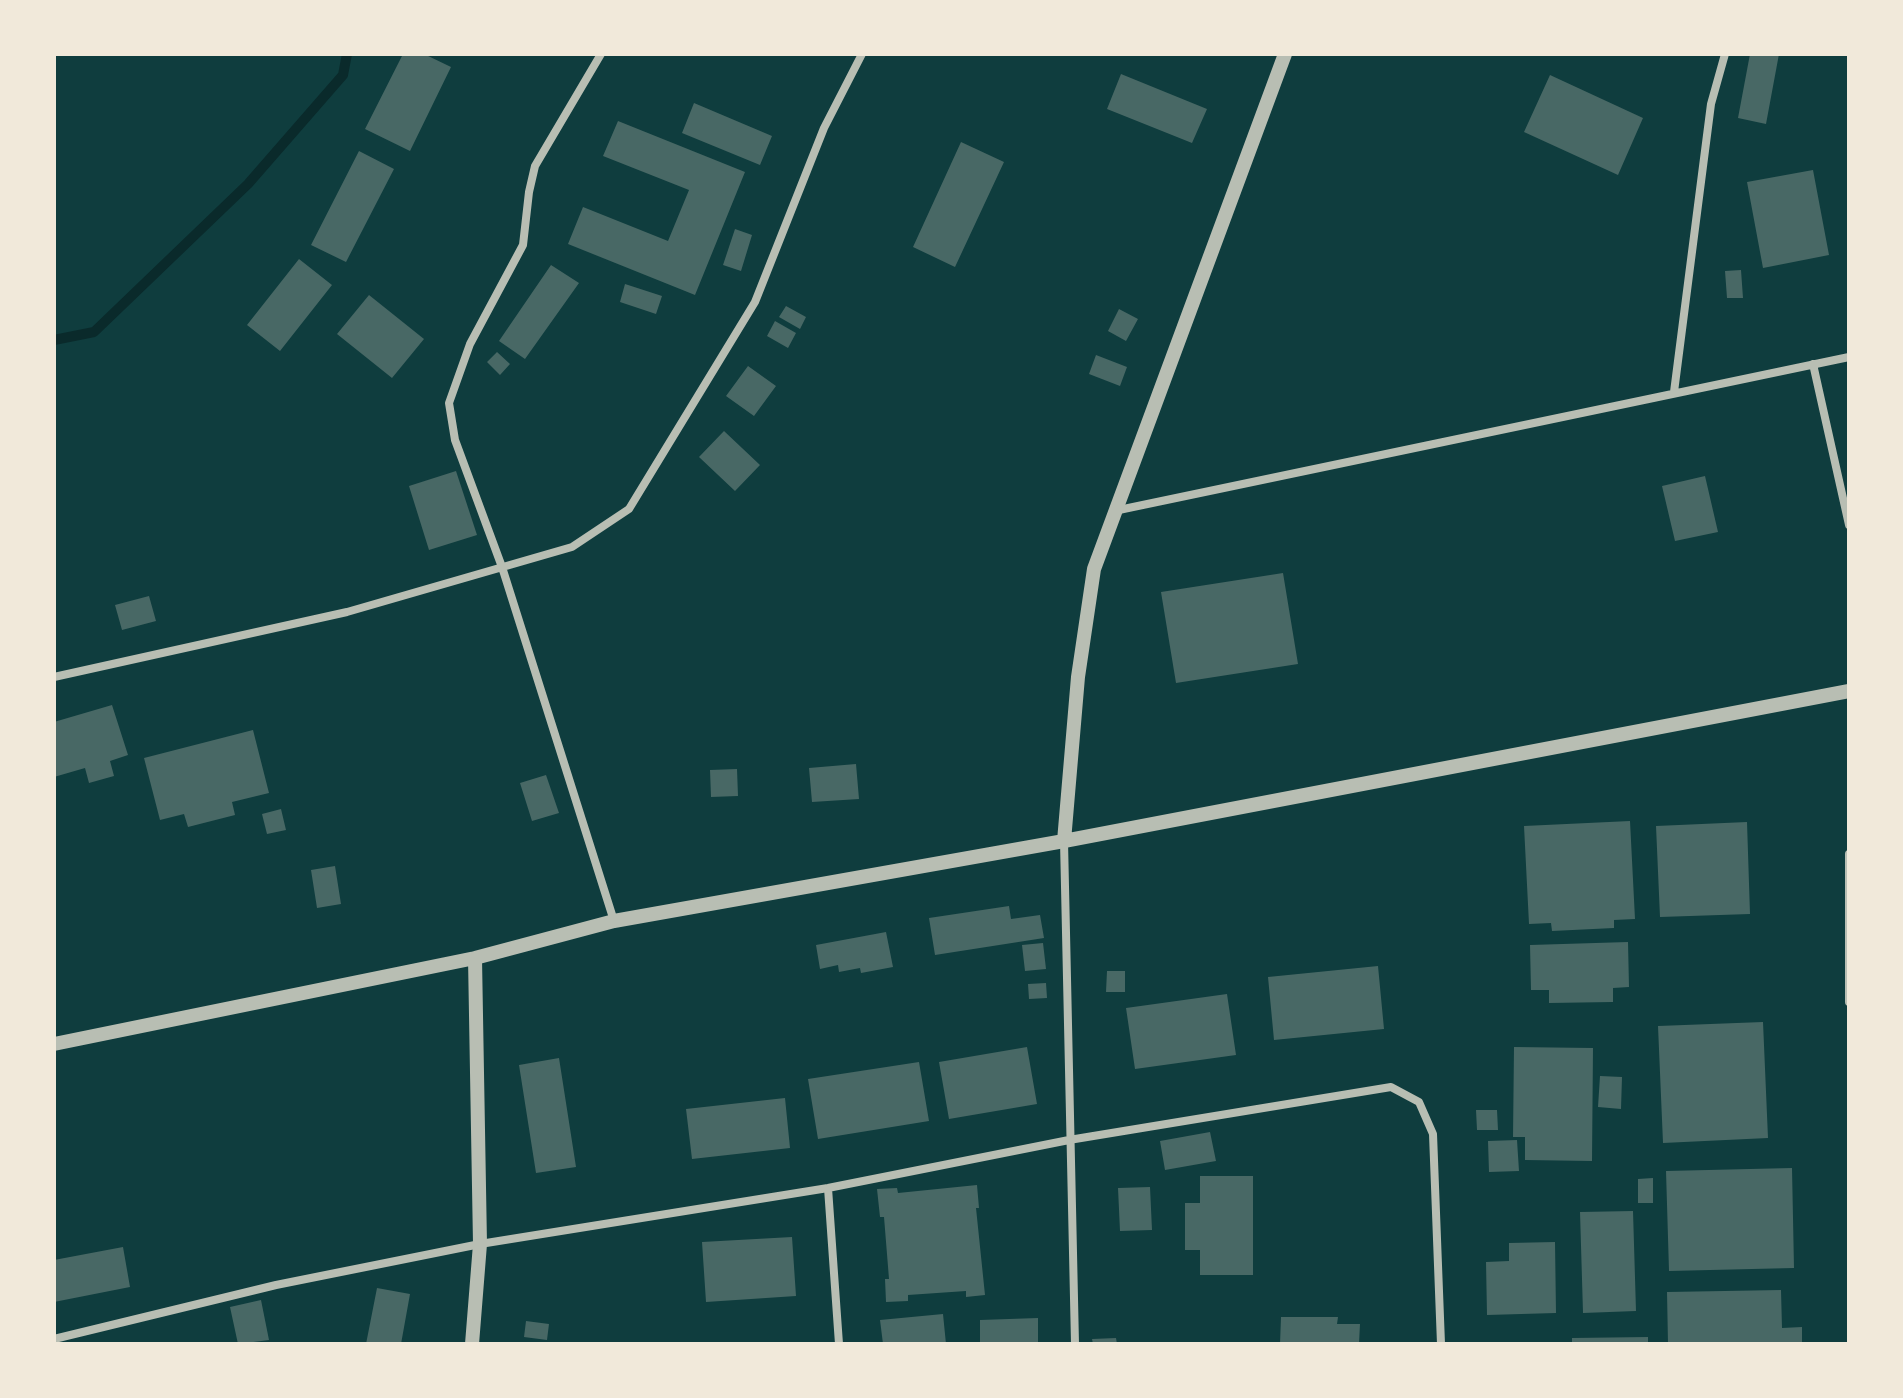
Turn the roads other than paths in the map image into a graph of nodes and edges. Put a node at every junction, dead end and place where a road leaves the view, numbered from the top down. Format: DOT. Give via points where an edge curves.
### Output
graph roads {
  1 [pos="601,54"];
  2 [pos="862,54"];
  3 [pos="1285,54"];
  4 [pos="1725,54"];
  5 [pos="1849,357"];
  6 [pos="1813,364"];
  7 [pos="1674,392"];
  8 [pos="1114,511"];
  9 [pos="1849,525"];
  10 [pos="502,567"];
  11 [pos="54,677"];
  12 [pos="1849,691"];
  13 [pos="1064,841"];
  14 [pos="1849,854"];
  15 [pos="614,921"];
  16 [pos="475,958"];
  17 [pos="1849,1002"];
  18 [pos="54,1044"];
  19 [pos="1069,1140"];
  20 [pos="828,1188"];
  21 [pos="480,1244"];
  22 [pos="54,1339"];
  23 [pos="472,1344"];
  24 [pos="839,1344"];
  25 [pos="1075,1344"];
  26 [pos="1441,1344"];
  1 -- 10 [label="street" via="535,166 523,245 470,344 449,403 455,440"];
  2 -- 10 [label="street" via="824,128 755,302 629,509 572,547"];
  3 -- 8 [label="street"];
  4 -- 7 [label="street" via="1711,104"];
  5 -- 6 [label="street"];
  6 -- 7 [label="street"];
  6 -- 9 [label="street"];
  7 -- 8 [label="street"];
  8 -- 13 [label="street" via="1091,584"];
  10 -- 11 [label="street" via="347,612"];
  10 -- 15 [label="street"];
  12 -- 13 [label="street"];
  13 -- 15 [label="street"];
  13 -- 19 [label="street"];
  14 -- 17 [label="street"];
  15 -- 16 [label="street"];
  16 -- 18 [label="street"];
  16 -- 21 [label="street"];
  19 -- 20 [label="street"];
  19 -- 25 [label="street"];
  19 -- 26 [label="street" via="1391,1087 1419,1102 1433,1134"];
  20 -- 21 [label="street"];
  20 -- 24 [label="street"];
  21 -- 22 [label="street" via="276,1285"];
  21 -- 23 [label="street"];
}
